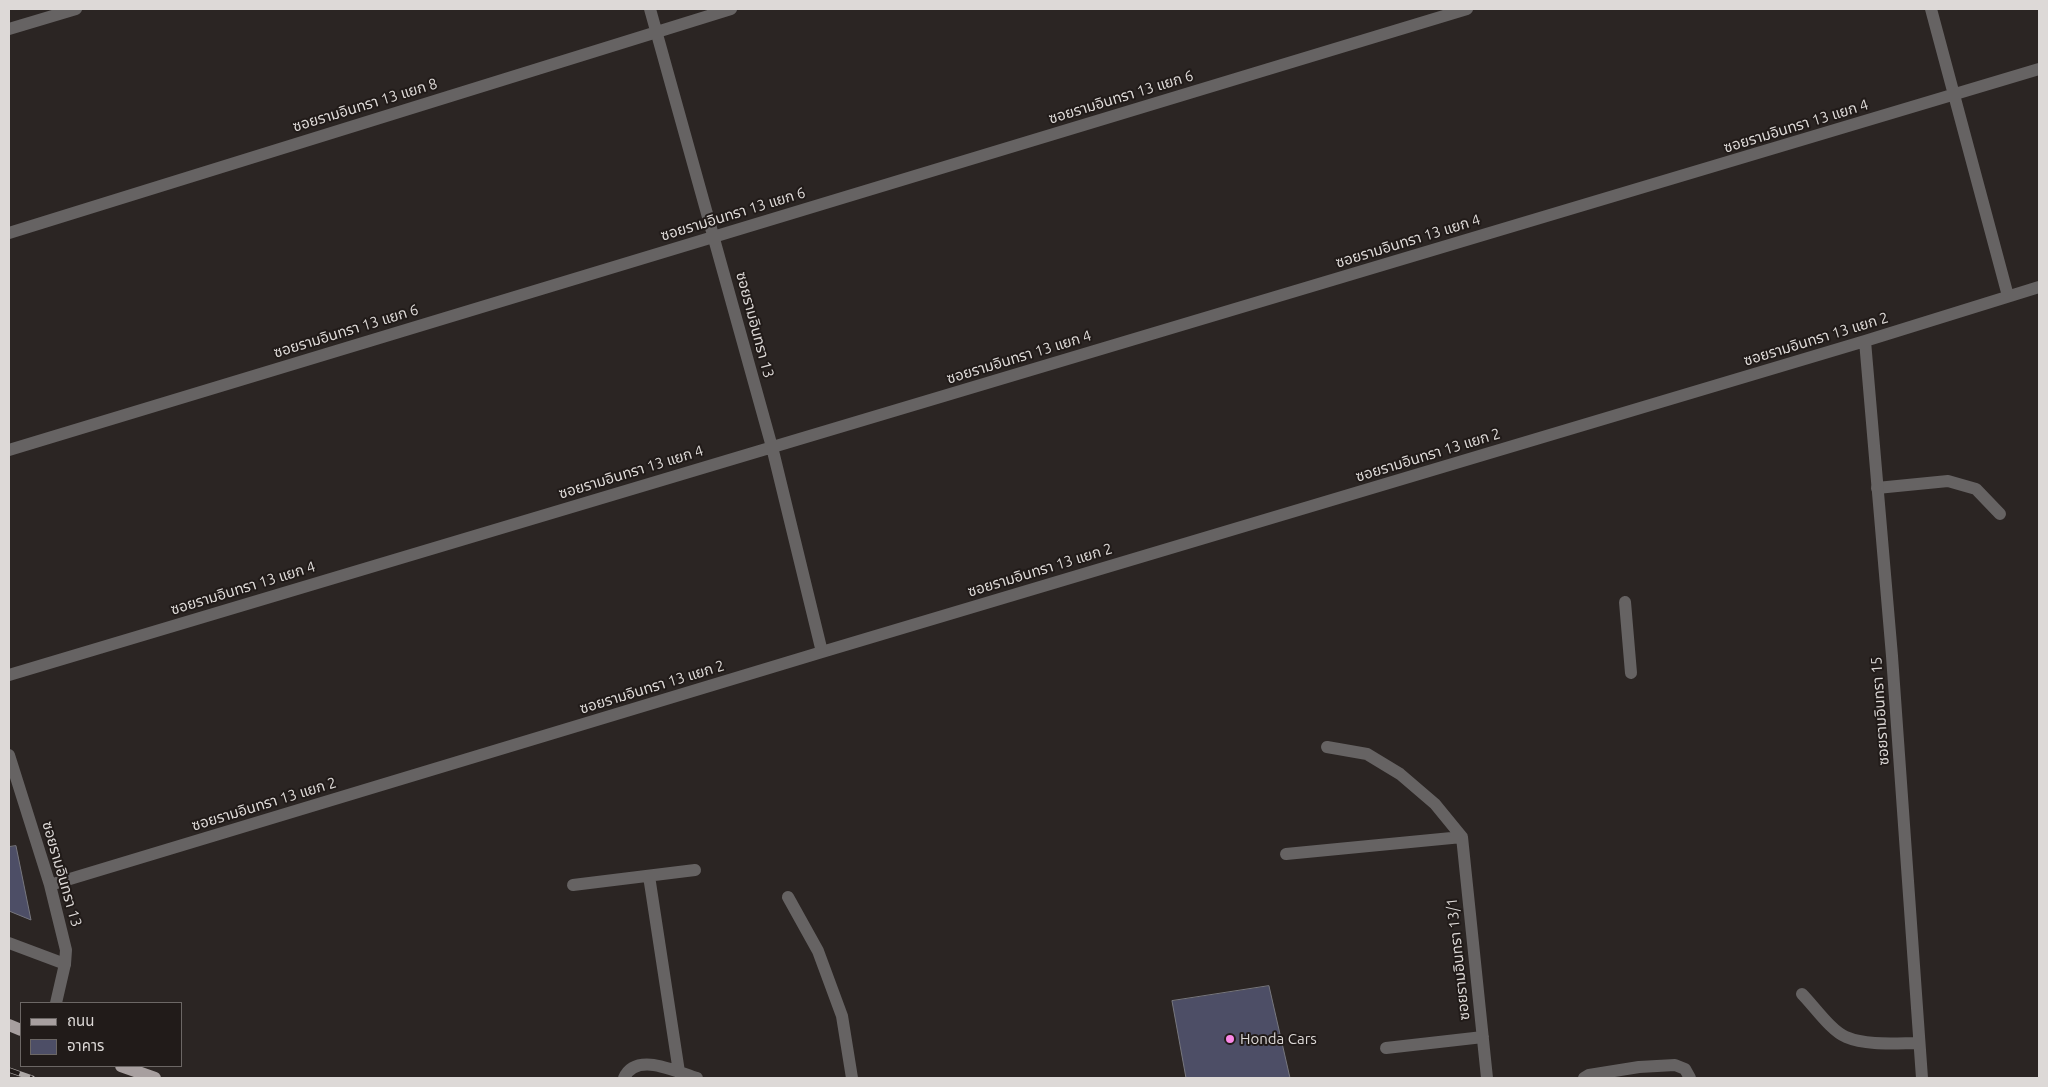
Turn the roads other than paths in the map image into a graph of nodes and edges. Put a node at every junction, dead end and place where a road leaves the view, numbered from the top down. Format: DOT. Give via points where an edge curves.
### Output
graph roads {
  1 [pos="76,9"];
  2 [pos="650,9"];
  3 [pos="731,9"];
  4 [pos="1467,9"];
  5 [pos="1931,9"];
  6 [pos="9,29"];
  7 [pos="657,31"];
  8 [pos="2039,70"];
  9 [pos="1955,95"];
  10 [pos="9,233"];
  11 [pos="714,237"];
  12 [pos="2039,287"];
  13 [pos="2008,296"];
  14 [pos="1865,341"];
  15 [pos="772,447"];
  16 [pos="9,450"];
  17 [pos="1877,488"];
  18 [pos="2000,514"];
  19 [pos="1625,602"];
  20 [pos="822,652"];
  21 [pos="1632,673"];
  22 [pos="9,675"];
  23 [pos="1327,747"];
  24 [pos="9,755"];
  25 [pos="1462,837"];
  26 [pos="1286,854"];
  27 [pos="695,870"];
  28 [pos="649,876"];
  29 [pos="573,884"];
  30 [pos="50,885"];
  31 [pos="788,897"];
  32 [pos="9,943"];
  33 [pos="66,964"];
  34 [pos="1802,994"];
  35 [pos="56,1002"];
  36 [pos="1482,1037"];
  37 [pos="1920,1043"];
  38 [pos="1386,1048"];
  39 [pos="124,1067"];
  40 [pos="679,1072"];
  41 [pos="1604,1076"];
  42 [pos="155,1078"];
  43 [pos="624,1078"];
  44 [pos="697,1078"];
  45 [pos="852,1078"];
  46 [pos="1487,1078"];
  47 [pos="1584,1078"];
  48 [pos="1690,1078"];
  49 [pos="1922,1078"];
  1 -- 6 [label="street"];
  2 -- 7 [label="street, ซอยรามอินทรา 13"];
  3 -- 7 [label="street, ซอยรามอินทรา 13 แยก 8"];
  4 -- 11 [label="street, ซอยรามอินทรา 13 แยก 6"];
  5 -- 9 [label="street"];
  7 -- 10 [label="street, ซอยรามอินทรา 13 แยก 8"];
  7 -- 11 [label="street, ซอยรามอินทรา 13"];
  8 -- 9 [label="street, ซอยรามอินทรา 13 แยก 4"];
  9 -- 13 [label="street"];
  9 -- 15 [label="street, ซอยรามอินทรา 13 แยก 4"];
  11 -- 15 [label="street, ซอยรามอินทรา 13"];
  11 -- 16 [label="street, ซอยรามอินทรา 13 แยก 6"];
  12 -- 13 [label="street, ซอยรามอินทรา 13 แยก 2"];
  13 -- 14 [label="street, ซอยรามอินทรา 13 แยก 2"];
  14 -- 17 [label="street, ซอยรามอินทรา 15"];
  14 -- 20 [label="street, ซอยรามอินทรา 13 แยก 2"];
  15 -- 20 [label="street, ซอยรามอินทรา 13"];
  15 -- 22 [label="street, ซอยรามอินทรา 13 แยก 4"];
  17 -- 18 [label="street" via="1948,481 1976,489"];
  17 -- 37 [label="street, ซอยรามอินทรา 15"];
  19 -- 21 [label="street"];
  20 -- 30 [label="street, ซอยรามอินทรา 13 แยก 2"];
  23 -- 25 [label="street" via="1367,754 1400,774 1435,804"];
  24 -- 30 [label="street, ซอยรามอินทรา 13"];
  25 -- 26 [label="street"];
  25 -- 36 [label="street, ซอยรามอินทรา 13/1"];
  27 -- 28 [label="street"];
  28 -- 29 [label="street"];
  28 -- 40 [label="street"];
  30 -- 33 [label="street, ซอยรามอินทรา 13" via="66,950"];
  31 -- 45 [label="street" via="818,951 842,1016"];
  32 -- 33 [label="street"];
  33 -- 35 [label="street, ซอยรามอินทรา 13"];
  34 -- 37 [label="street" via="1827,1022 1846,1037 1867,1042"];
  36 -- 38 [label="street"];
  36 -- 46 [label="street, ซอยรามอินทรา 13/1"];
  37 -- 49 [label="street, ซอยรามอินทรา 15"];
  39 -- 42 [label="main road"];
  40 -- 43 [label="street" via="654,1064 638,1066"];
  40 -- 44 [label="street"];
  41 -- 47 [label="street"];
  41 -- 48 [label="street" via="1640,1067 1675,1065 1685,1069"];
}
